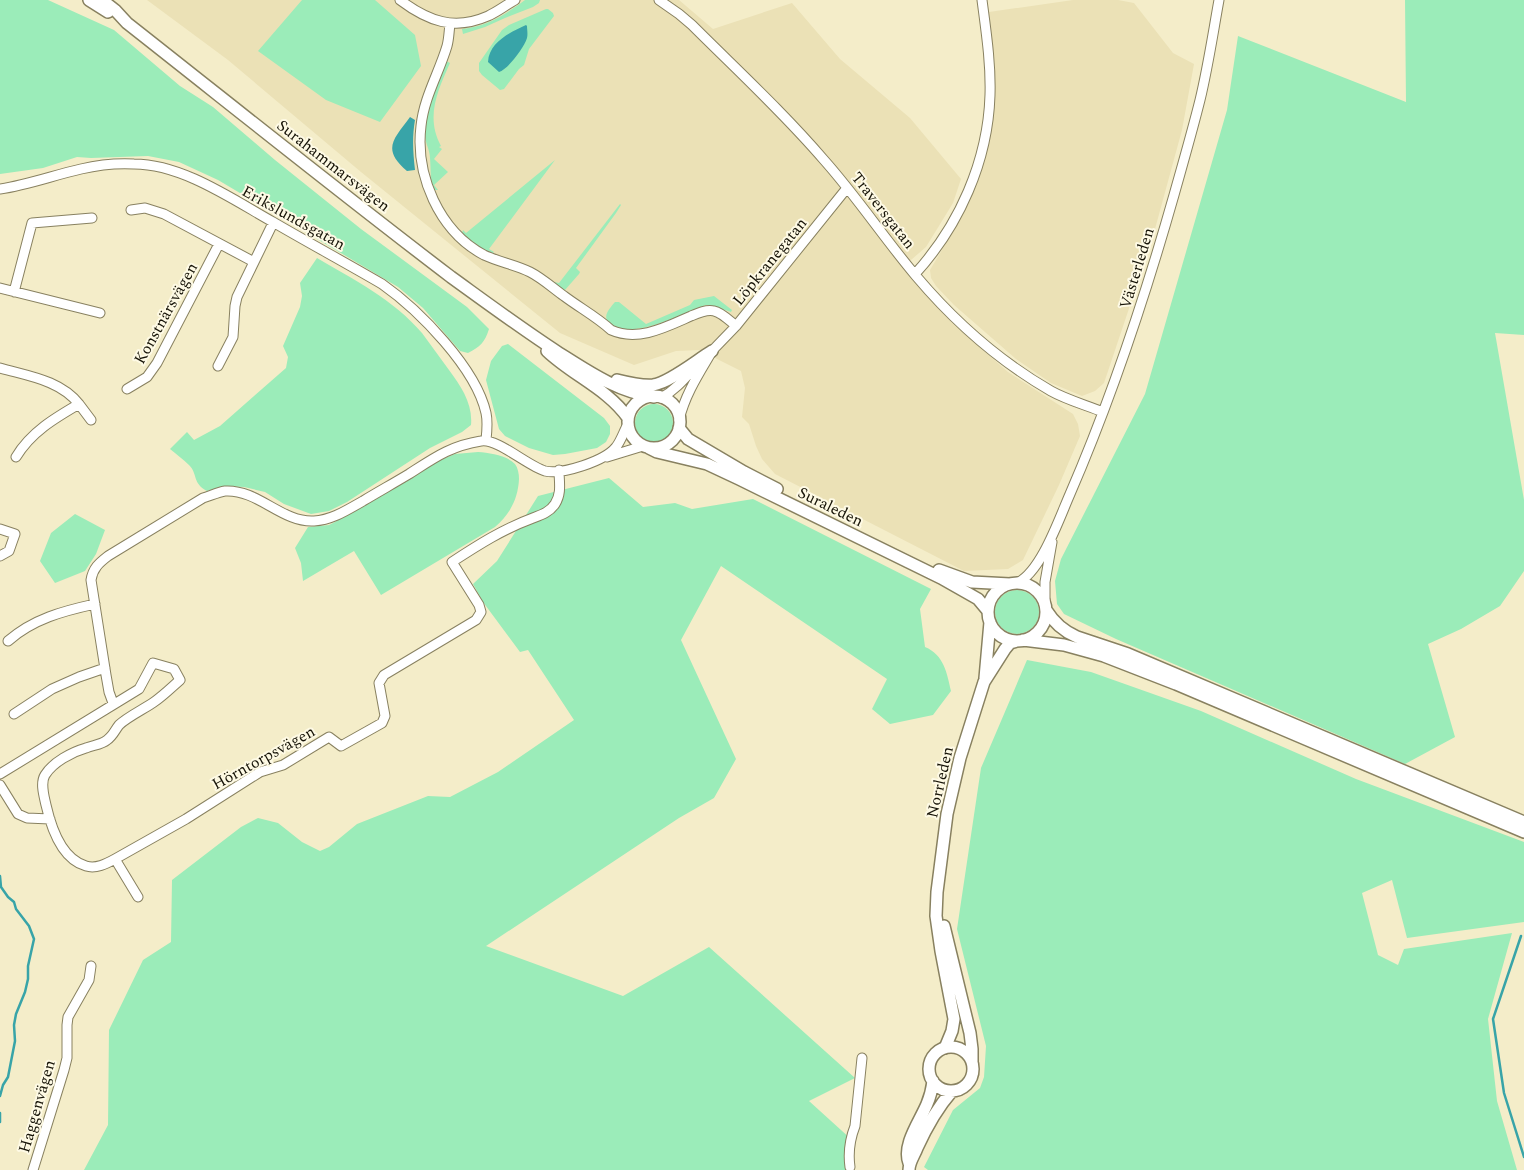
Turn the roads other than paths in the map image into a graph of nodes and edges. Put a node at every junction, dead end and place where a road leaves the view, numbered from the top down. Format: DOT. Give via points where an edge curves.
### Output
graph roads {
  1 [pos="89,0"];
  2 [pos="102,0"];
  3 [pos="400,0"];
  4 [pos="515,0"];
  5 [pos="660,0"];
  6 [pos="982,0"];
  7 [pos="1219,0"];
  8 [pos="127,23"];
  9 [pos="450,24"];
  10 [pos="847,188"];
  11 [pos="0,189"];
  12 [pos="131,210"];
  13 [pos="92,218"];
  14 [pos="274,223"];
  15 [pos="219,244"];
  16 [pos="254,262"];
  17 [pos="915,274"];
  18 [pos="0,288"];
  19 [pos="14,292"];
  20 [pos="100,313"];
  21 [pos="736,326"];
  22 [pos="523,330"];
  23 [pos="712,351"];
  24 [pos="218,366"];
  25 [pos="0,368"];
  26 [pos="127,389"];
  27 [pos="657,397"];
  28 [pos="79,404"];
  29 [pos="1103,412"];
  30 [pos="91,420"];
  31 [pos="628,421"];
  32 [pos="679,424"];
  33 [pos="486,440"];
  34 [pos="646,447"];
  35 [pos="16,456"];
  36 [pos="599,459"];
  37 [pos="559,470"];
  38 [pos="0,528"];
  39 [pos="1052,537"];
  40 [pos="0,556"];
  41 [pos="1013,584"];
  42 [pos="95,604"];
  43 [pos="1045,607"];
  44 [pos="989,616"];
  45 [pos="1020,640"];
  46 [pos="8,641"];
  47 [pos="105,668"];
  48 [pos="984,682"];
  49 [pos="113,704"];
  50 [pos="14,714"];
  51 [pos="0,774"];
  52 [pos="0,785"];
  53 [pos="50,819"];
  54 [pos="1524,822"];
  55 [pos="1524,832"];
  56 [pos="115,859"];
  57 [pos="937,892"];
  58 [pos="138,897"];
  59 [pos="91,966"];
  60 [pos="945,1048"];
  61 [pos="862,1058"];
  62 [pos="972,1062"];
  63 [pos="933,1081"];
  64 [pos="952,1091"];
  65 [pos="909,1166"];
  66 [pos="850,1168"];
  67 [pos="33,1170"];
  1 -- 8 [label="main road, Surahammarsvägen"];
  2 -- 8 [label="main road, Surahammarsvägen"];
  3 -- 9 [label="street" via="421,15"];
  4 -- 9 [label="street" via="490,16"];
  5 -- 10 [label="street, Traversgatan" via="692,25 788,121"];
  6 -- 17 [label="street" via="990,95 980,157 954,220"];
  7 -- 29 [label="street, Västerleden" via="1202,93 1172,200 1146,289"];
  8 -- 22 [label="main road, Surahammarsvägen" via="394,234"];
  9 -- 21 [label="street" via="446,47 426,100 420,142 429,191 438,210 463,240 476,250 532,273 616,332 643,334 711,310"];
  10 -- 17 [label="street, Traversgatan"];
  10 -- 21 [label="street, Löpkranegatan"];
  11 -- 14 [label="street, Erikslundsgatan" via="82,168 107,164 147,165 196,180"];
  12 -- 15 [label="street" via="145,208 159,212"];
  13 -- 19 [label="street" via="32,223"];
  14 -- 16 [label="street"];
  14 -- 33 [label="street, Erikslundsgatan" via="382,284 424,320 477,387 486,413"];
  15 -- 16 [label="street"];
  15 -- 26 [label="street, Konstnärsvägen" via="157,363 147,376"];
  16 -- 24 [label="street" via="237,297 233,337"];
  17 -- 29 [label="street, Traversgatan" via="955,318 1010,364 1052,391"];
  18 -- 19 [label="street"];
  19 -- 20 [label="street"];
  21 -- 23 [label="street, Löpkranegatan"];
  22 -- 23 [label="main road" via="586,366 617,380 641,385 664,382"];
  22 -- 27 [label="main road, Surahammarsvägen" via="602,380"];
  22 -- 31 [label="main road, Surahammarsvägen" via="559,363 614,401"];
  23 -- 27 [label="street, Löpkranegatan" via="668,394"];
  23 -- 32 [label="street, Löpkranegatan" via="690,389"];
  25 -- 28 [label="street" via="55,384"];
  27 -- 31 [label="main road" via="638,402 632,408"];
  27 -- 32 [label="main road" via="670,402 675,408"];
  28 -- 30 [label="street"];
  28 -- 35 [label="street" via="40,429"];
  29 -- 39 [label="street, Västerleden"];
  31 -- 34 [label="main road" via="632,436"];
  31 -- 36 [label="street" via="617,446"];
  32 -- 34 [label="main road" via="675,437 667,445"];
  32 -- 41 [label="main road, Suraleden" via="688,439 744,472 945,573 972,582"];
  33 -- 37 [label="street" via="546,471"];
  33 -- 42 [label="street" via="448,450 324,520 295,518 234,492 203,498 95,567 91,580"];
  34 -- 36 [label="street"];
  34 -- 44 [label="main road, Suraleden" via="707,464 941,578 978,599"];
  36 -- 37 [label="street"];
  37 -- 56 [label="street, Hörntorpsvägen" via="560,494 554,506 496,534 452,562 481,612 476,620 384,675 378,682 385,716 382,723 342,746 329,737 282,765 260,772"];
  38 -- 40 [label="street" via="16,534 9,551"];
  39 -- 41 [label="street, Västerleden" via="1026,579"];
  39 -- 43 [label="street, Västerleden"];
  41 -- 43 [label="main road" via="1025,584 1034,589"];
  41 -- 44 [label="main road" via="1001,588 993,596"];
  42 -- 46 [label="street" via="41,620"];
  42 -- 47 [label="street"];
  43 -- 45 [label="main road" via="1040,630"];
  43 -- 54 [label="main road" via="1061,629 1076,637 1128,654"];
  44 -- 45 [label="main road" via="995,631"];
  44 -- 48 [label="main road, Norrleden"];
  45 -- 48 [label="main road, Norrleden" via="1005,649"];
  45 -- 55 [label="main road" via="1064,645 1104,656"];
  47 -- 49 [label="street"];
  47 -- 50 [label="street" via="79,676"];
  48 -- 57 [label="main road, Norrleden" via="969,726 947,814"];
  49 -- 51 [label="street, Hörntorpsvägen"];
  49 -- 53 [label="street, Hörntorpsvägen" via="139,689 153,663 174,669 180,680 119,725 107,741 84,748 48,770 43,781"];
  52 -- 53 [label="street" via="18,814 27,818"];
  53 -- 56 [label="street, Hörntorpsvägen" via="63,847 84,866 97,867"];
  56 -- 58 [label="street"];
  57 -- 60 [label="main road, Norrleden" via="936,916 954,1019"];
  57 -- 62 [label="main road, Norrleden" via="970,1034"];
  59 -- 67 [label="street, Haggenvägen" via="89,980 68,1017 64,1070"];
  60 -- 62 [label="main road" via="961,1050"];
  60 -- 63 [label="main road" via="931,1060"];
  61 -- 66 [label="street" via="856,1148"];
  62 -- 64 [label="main road" via="969,1082"];
  63 -- 64 [label="main road" via="941,1089"];
  63 -- 65 [label="main road" via="928,1103 908,1147"];
  64 -- 65 [label="main road" via="927,1127"];
}
